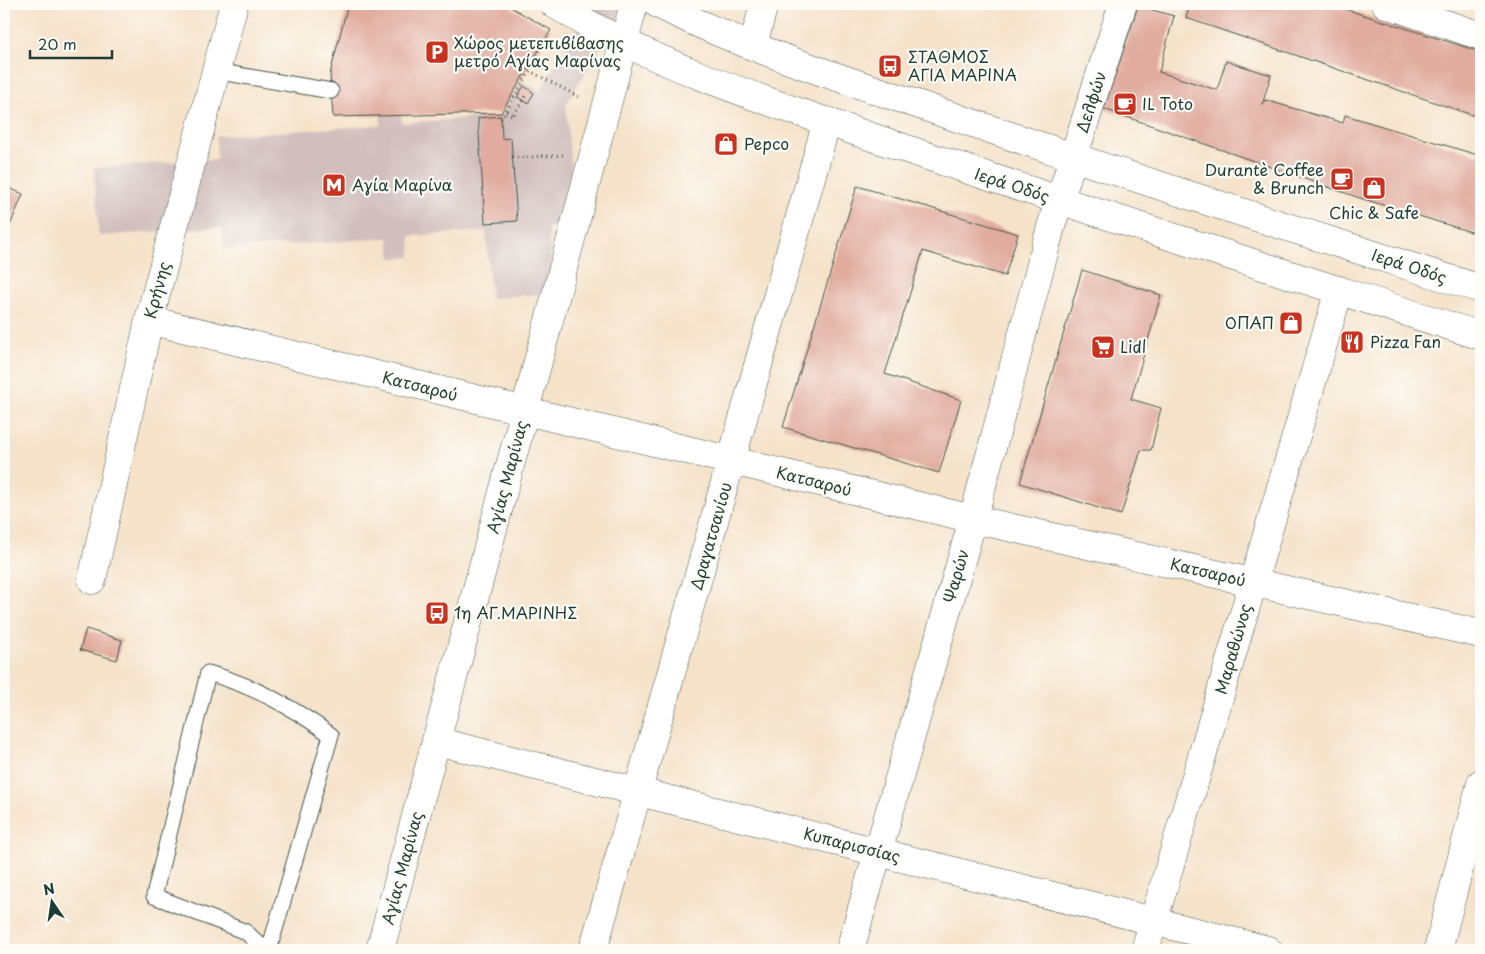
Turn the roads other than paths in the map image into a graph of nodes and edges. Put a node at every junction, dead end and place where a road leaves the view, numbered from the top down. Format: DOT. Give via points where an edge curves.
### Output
graph roads {
  1 [pos="234,4"];
  2 [pos="554,4"];
  3 [pos="634,4"];
  4 [pos="658,4"];
  5 [pos="764,4"];
  6 [pos="1123,4"];
  7 [pos="1386,4"];
  8 [pos="1481,36"];
  9 [pos="623,42"];
  10 [pos="753,46"];
  11 [pos="215,71"];
  12 [pos="331,91"];
  13 [pos="827,122"];
  14 [pos="1072,158"];
  15 [pos="1059,200"];
  16 [pos="1481,289"];
  17 [pos="1339,290"];
  18 [pos="148,320"];
  19 [pos="1481,336"];
  20 [pos="524,411"];
  21 [pos="733,461"];
  22 [pos="973,519"];
  23 [pos="92,580"];
  24 [pos="1252,582"];
  25 [pos="1481,634"];
  26 [pos="436,741"];
  27 [pos="1481,783"];
  28 [pos="636,791"];
  29 [pos="877,852"];
  30 [pos="1154,921"];
  31 [pos="265,950"];
  32 [pos="269,950"];
  33 [pos="380,950"];
  34 [pos="593,950"];
  35 [pos="850,950"];
  36 [pos="1146,950"];
  37 [pos="1268,950"];
  38 [pos="1438,950"];
  1 -- 11 [label="street, Κρήνης"];
  2 -- 9 [label="street, Ιερά Οδός"];
  3 -- 9 [label="street, Αγίας Μαρίνας"];
  4 -- 10 [label="street, Ιερά Οδός"];
  5 -- 10 [label="street"];
  6 -- 14 [label="street, Δελφών"];
  7 -- 8 [label="street"];
  9 -- 13 [label="street, Ιερά Οδός" via="743,94"];
  9 -- 20 [label="street, Αγίας Μαρίνας"];
  10 -- 14 [label="street, Ιερά Οδός"];
  11 -- 12 [label="lane"];
  11 -- 18 [label="street, Κρήνης"];
  13 -- 15 [label="street, Ιερά Οδός"];
  13 -- 21 [label="street, Δραγατσανίου"];
  14 -- 15 [label="street, Δελφών"];
  14 -- 16 [label="street, Ιερά Οδός"];
  15 -- 17 [label="street, Ιερά Οδός"];
  15 -- 22 [label="street, Ψαρών"];
  17 -- 19 [label="street, Ιερά Οδός"];
  17 -- 24 [label="street, Μαραθώνος"];
  18 -- 20 [label="street, Κατσαρού"];
  18 -- 23 [label="street, Κρήνης"];
  20 -- 21 [label="street, Κατσαρού"];
  20 -- 26 [label="street, Αγίας Μαρίνας"];
  21 -- 22 [label="street, Κατσαρού"];
  21 -- 28 [label="street, Δραγατσανίου"];
  22 -- 24 [label="street, Κατσαρού"];
  22 -- 29 [label="street, Ψαρών"];
  24 -- 25 [label="street, Κατσαρού"];
  24 -- 30 [label="street, Μαραθώνος"];
  26 -- 28 [label="street, Κυπαρισσίας"];
  26 -- 33 [label="street, Αγίας Μαρίνας"];
  27 -- 38 [label="street"];
  28 -- 29 [label="street, Κυπαρισσίας"];
  28 -- 34 [label="street, Δραγατσανίου"];
  29 -- 30 [label="street, Κυπαρισσίας"];
  29 -- 35 [label="street, Ψαρών"];
  30 -- 36 [label="street, Μαραθώνος"];
  30 -- 37 [label="street, Κυπαρισσίας"];
  31 -- 32 [label="lane" via="246,932 154,896 208,673 260,691 331,735"];
}
